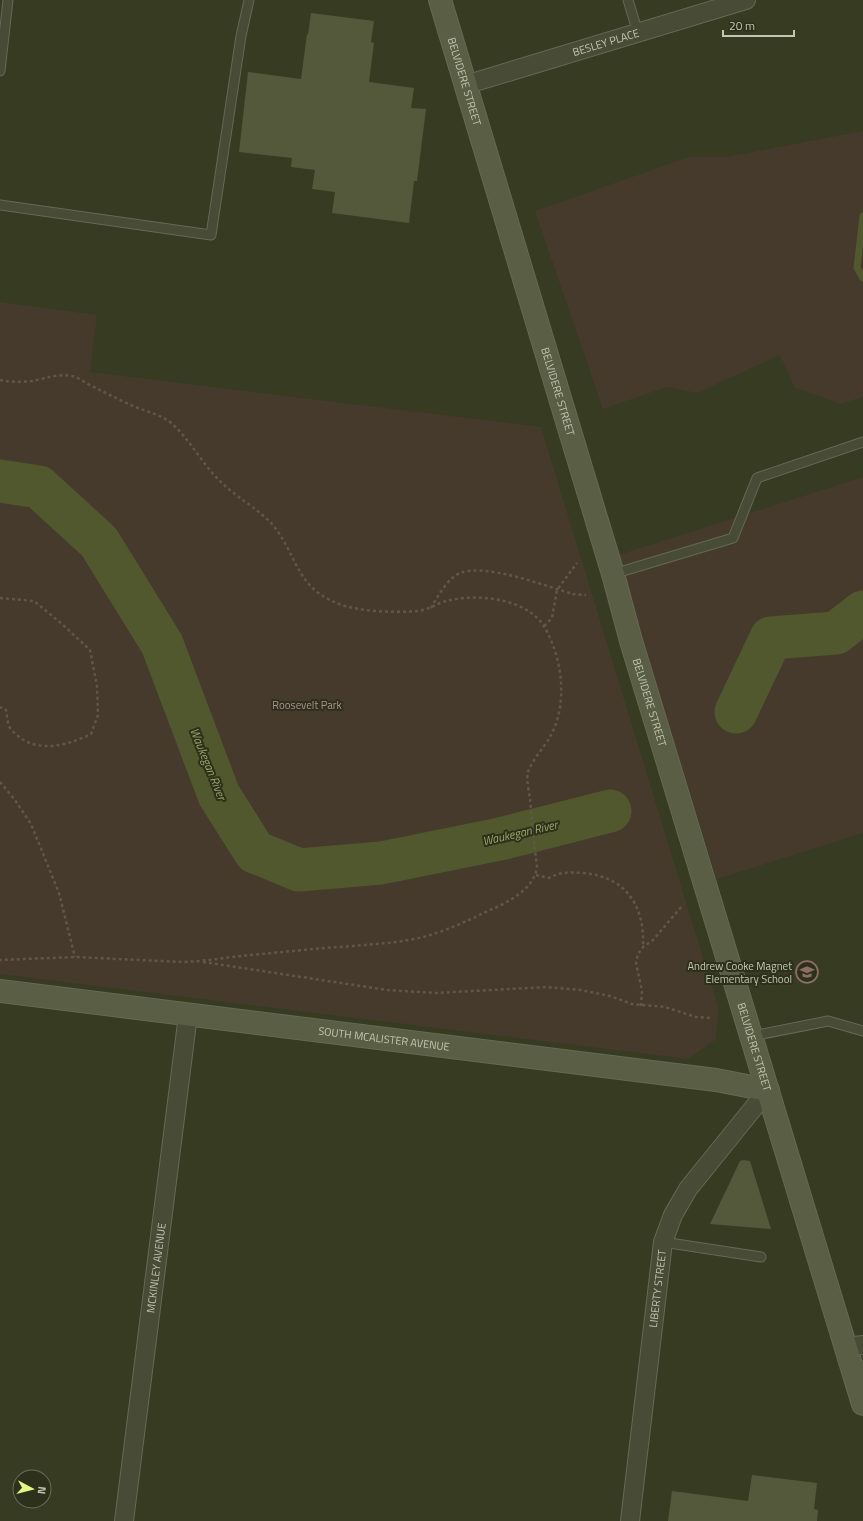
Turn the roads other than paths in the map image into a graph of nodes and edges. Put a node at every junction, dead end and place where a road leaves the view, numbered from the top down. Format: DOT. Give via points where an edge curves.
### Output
graph roads {
  1 [pos="8,0"];
  2 [pos="249,0"];
  3 [pos="440,0"];
  4 [pos="628,0"];
  5 [pos="746,0"];
  6 [pos="638,33"];
  7 [pos="0,71"];
  8 [pos="465,85"];
  9 [pos="0,205"];
  10 [pos="863,442"];
  11 [pos="613,574"];
  12 [pos="0,991"];
  13 [pos="188,1015"];
  14 [pos="863,1031"];
  15 [pos="752,1036"];
  16 [pos="768,1090"];
  17 [pos="664,1242"];
  18 [pos="761,1257"];
  19 [pos="854,1346"];
  20 [pos="863,1404"];
  21 [pos="124,1521"];
  22 [pos="630,1521"];
  1 -- 7 [label="lane"];
  2 -- 9 [label="lane" via="244,16 211,235"];
  3 -- 8 [label="main road, BELVIDERE STREET"];
  4 -- 6 [label="lane"];
  5 -- 6 [label="street, BESLEY PLACE"];
  6 -- 8 [label="street, BESLEY PLACE"];
  8 -- 11 [label="main road, BELVIDERE STREET"];
  10 -- 11 [label="lane" via="757,478 733,538"];
  11 -- 15 [label="main road, BELVIDERE STREET" via="631,641"];
  12 -- 13 [label="main road, SOUTH MCALISTER AVENUE"];
  13 -- 16 [label="main road, SOUTH MCALISTER AVENUE" via="716,1080"];
  13 -- 21 [label="street, MCKINLEY AVENUE"];
  14 -- 15 [label="lane" via="828,1021"];
  15 -- 16 [label="main road, BELVIDERE STREET"];
  16 -- 17 [label="street, LIBERTY STREET" via="688,1189 673,1214"];
  16 -- 19 [label="main road, BELVIDERE STREET"];
  17 -- 18 [label="lane"];
  17 -- 22 [label="street, LIBERTY STREET"];
  19 -- 20 [label="main road, BELVIDERE STREET"];
}
